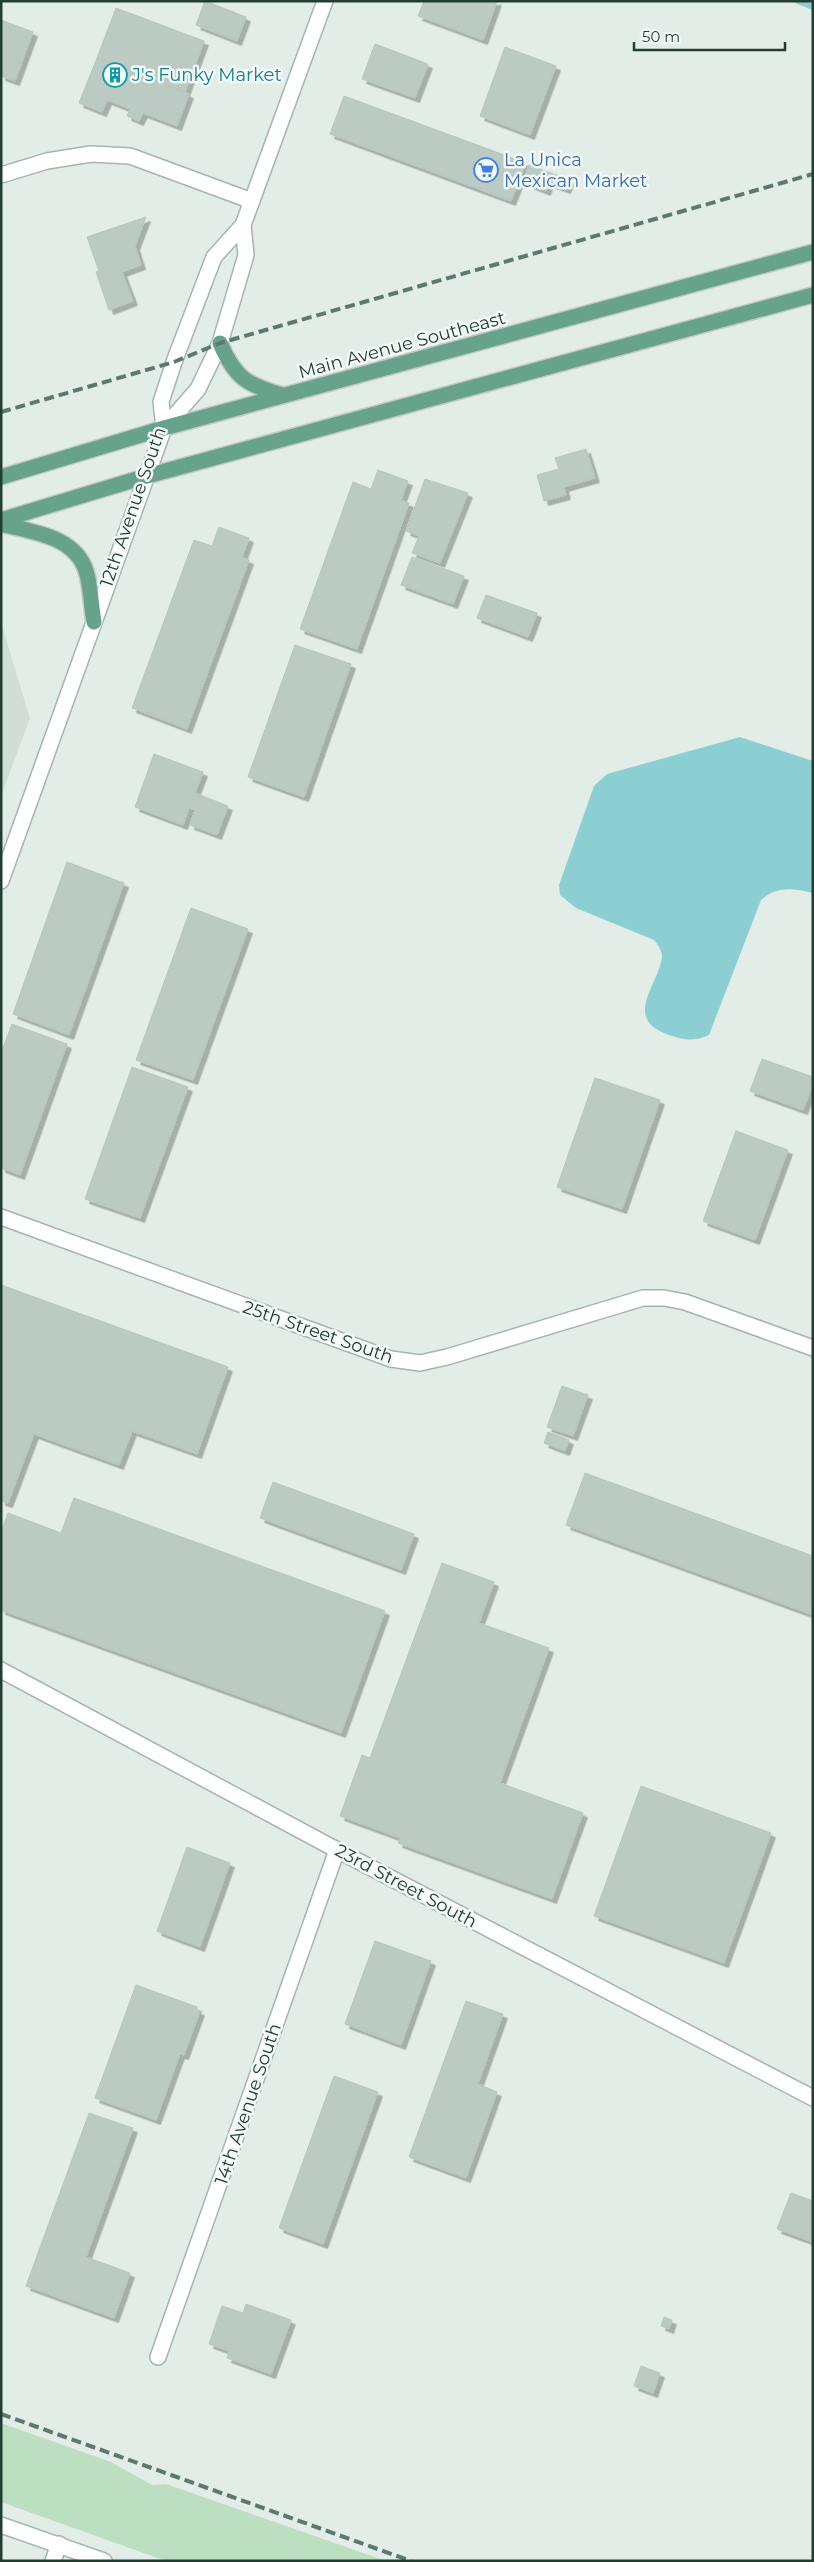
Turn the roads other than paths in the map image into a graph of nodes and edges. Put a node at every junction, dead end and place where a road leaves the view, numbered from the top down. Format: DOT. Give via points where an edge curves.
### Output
graph roads {
  1 [pos="325,1"];
  2 [pos="1,175"];
  3 [pos="252,201"];
  4 [pos="243,225"];
  5 [pos="813,252"];
  6 [pos="813,295"];
  7 [pos="220,343"];
  8 [pos="284,396"];
  9 [pos="164,428"];
  10 [pos="147,476"];
  11 [pos="1,477"];
  12 [pos="1,522"];
  13 [pos="94,622"];
  14 [pos="1,881"];
  15 [pos="1,1218"];
  16 [pos="813,1348"];
  17 [pos="1,1670"];
  18 [pos="337,1850"];
  19 [pos="813,2098"];
  20 [pos="158,2357"];
  21 [pos="1,2524"];
  22 [pos="59,2544"];
  23 [pos="53,2561"];
  24 [pos="104,2561"];
  1 -- 3 [label="street, 12th Avenue South"];
  2 -- 3 [label="street" via="47,161 91,154 130,156"];
  3 -- 4 [label="street, 12th Avenue South"];
  4 -- 7 [label="street" via="246,255"];
  4 -- 9 [label="street, 12th Avenue South" via="214,257 161,402"];
  5 -- 8 [label="main road, Main Avenue Southeast"];
  6 -- 10 [label="main road"];
  7 -- 8 [label="main road" via="239,375 256,388"];
  7 -- 9 [label="street" via="198,389"];
  8 -- 9 [label="main road, Main Avenue Southeast"];
  9 -- 10 [label="street, 12th Avenue South"];
  9 -- 11 [label="main road, Main Avenue Southeast"];
  10 -- 12 [label="main road"];
  10 -- 13 [label="street, 12th Avenue South"];
  12 -- 13 [label="main road" via="52,537 78,554 86,572"];
  13 -- 14 [label="street, 12th Avenue South"];
  15 -- 16 [label="street, 25th Street South" via="391,1359 420,1363 447,1357 643,1298 685,1302"];
  17 -- 18 [label="street, 23rd Street South"];
  18 -- 19 [label="street, 23rd Street South"];
  18 -- 20 [label="street, 14th Avenue South"];
  21 -- 22 [label="street"];
  22 -- 23 [label="street"];
  22 -- 24 [label="street"];
}
